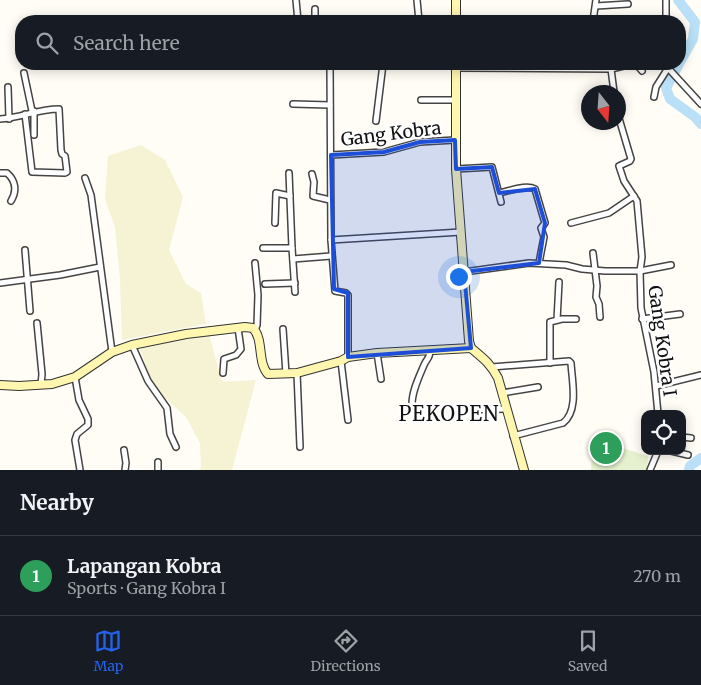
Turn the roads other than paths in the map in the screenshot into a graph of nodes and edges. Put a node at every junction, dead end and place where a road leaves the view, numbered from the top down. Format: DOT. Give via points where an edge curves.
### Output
graph roads {
  1 [pos="296,0"];
  2 [pos="417,0"];
  3 [pos="456,0"];
  4 [pos="666,0"];
  5 [pos="596,3"];
  6 [pos="628,4"];
  7 [pos="314,10"];
  8 [pos="297,15"];
  9 [pos="314,15"];
  10 [pos="418,15"];
  11 [pos="456,15"];
  12 [pos="666,15"];
  13 [pos="330,70"];
  14 [pos="382,70"];
  15 [pos="456,70"];
  16 [pos="610,70"];
  17 [pos="667,70"];
  18 [pos="671,70"];
  19 [pos="24,73"];
  20 [pos="613,85"];
  21 [pos="8,87"];
  22 [pos="654,97"];
  23 [pos="421,100"];
  24 [pos="456,100"];
  25 [pos="293,104"];
  26 [pos="701,104"];
  27 [pos="330,105"];
  28 [pos="33,111"];
  29 [pos="25,114"];
  30 [pos="9,119"];
  31 [pos="0,120"];
  32 [pos="376,121"];
  33 [pos="622,130"];
  34 [pos="34,135"];
  35 [pos="455,140"];
  36 [pos="331,155"];
  37 [pos="456,169"];
  38 [pos="0,172"];
  39 [pos="289,172"];
  40 [pos="312,174"];
  41 [pos="85,178"];
  42 [pos="499,194"];
  43 [pos="290,196"];
  44 [pos="634,196"];
  45 [pos="330,200"];
  46 [pos="11,201"];
  47 [pos="501,202"];
  48 [pos="276,223"];
  49 [pos="571,223"];
  50 [pos="460,232"];
  51 [pos="331,240"];
  52 [pos="263,248"];
  53 [pos="292,248"];
  54 [pos="25,250"];
  55 [pos="593,253"];
  56 [pos="331,256"];
  57 [pos="293,259"];
  58 [pos="255,262"];
  59 [pos="539,262"];
  60 [pos="671,265"];
  61 [pos="100,267"];
  62 [pos="595,270"];
  63 [pos="640,271"];
  64 [pos="464,272"];
  65 [pos="27,280"];
  66 [pos="559,282"];
  67 [pos="0,283"];
  68 [pos="295,283"];
  69 [pos="265,284"];
  70 [pos="295,292"];
  71 [pos="30,311"];
  72 [pos="680,314"];
  73 [pos="600,317"];
  74 [pos="576,319"];
  75 [pos="642,319"];
  76 [pos="558,320"];
  77 [pos="38,323"];
  78 [pos="238,328"];
  79 [pos="283,329"];
  80 [pos="255,330"];
  81 [pos="132,345"];
  82 [pos="471,348"];
  83 [pos="430,350"];
  84 [pos="112,352"];
  85 [pos="377,353"];
  86 [pos="345,359"];
  87 [pos="550,363"];
  88 [pos="492,367"];
  89 [pos="297,373"];
  90 [pos="223,374"];
  91 [pos="286,374"];
  92 [pos="701,375"];
  93 [pos="75,377"];
  94 [pos="381,379"];
  95 [pos="41,385"];
  96 [pos="0,386"];
  97 [pos="656,386"];
  98 [pos="538,387"];
  99 [pos="502,393"];
  100 [pos="412,404"];
  101 [pos="506,409"];
  102 [pos="459,410"];
  103 [pos="658,410"];
  104 [pos="348,420"];
  105 [pos="513,436"];
  106 [pos="686,437"];
  107 [pos="691,438"];
  108 [pos="176,447"];
  109 [pos="300,448"];
  110 [pos="124,450"];
  111 [pos="656,455"];
  112 [pos="685,455"];
  113 [pos="688,456"];
  114 [pos="158,462"];
  115 [pos="80,470"];
  116 [pos="125,470"];
  117 [pos="158,470"];
  118 [pos="524,470"];
  119 [pos="650,470"];
  1 -- 8 [label="street"];
  2 -- 10 [label="street"];
  3 -- 11 [label="street"];
  4 -- 12 [label="street"];
  5 -- 6 [label="street"];
  7 -- 9 [label="street"];
  13 -- 27 [label="street"];
  14 -- 32 [label="street"];
  15 -- 24 [label="street"];
  16 -- 20 [label="street"];
  17 -- 22 [label="street" via="656,87"];
  18 -- 26 [label="street"];
  19 -- 28 [label="street"];
  21 -- 30 [label="street"];
  23 -- 24 [label="street"];
  24 -- 35 [label="street"];
  25 -- 27 [label="street"];
  27 -- 36 [label="street"];
  28 -- 29 [label="street"];
  28 -- 29 [label="street" via="59,109 61,150 67,172 32,172"];
  28 -- 34 [label="street"];
  29 -- 30 [label="street"];
  30 -- 31 [label="street"];
  33 -- 44 [label="street, Gang Kobra I" via="631,159 619,168"];
  35 -- 36 [label="street, Gang Kobra" via="420,142 384,152"];
  35 -- 37 [label="street"];
  36 -- 45 [label="street"];
  37 -- 42 [label="street" via="492,167"];
  37 -- 50 [label="street"];
  38 -- 46 [label="street" via="13,180 15,192"];
  39 -- 43 [label="street"];
  40 -- 45 [label="street" via="313,196"];
  41 -- 61 [label="street" via="91,195"];
  42 -- 47 [label="street"];
  42 -- 59 [label="street" via="523,188 535,189 545,223"];
  43 -- 48 [label="street" via="276,193"];
  43 -- 53 [label="street"];
  44 -- 49 [label="street" via="609,213"];
  44 -- 63 [label="street, Gang Kobra I" via="642,257"];
  45 -- 51 [label="street"];
  50 -- 51 [label="street"];
  50 -- 64 [label="street"];
  51 -- 56 [label="street"];
  52 -- 53 [label="street"];
  53 -- 57 [label="street"];
  54 -- 65 [label="street"];
  55 -- 62 [label="street"];
  56 -- 57 [label="street"];
  56 -- 86 [label="street" via="335,291 348,295"];
  57 -- 68 [label="street"];
  58 -- 80 [label="street" via="258,295"];
  59 -- 62 [label="street"];
  59 -- 64 [label="street"];
  60 -- 63 [label="street"];
  61 -- 65 [label="street"];
  61 -- 84 [label="street"];
  62 -- 63 [label="street"];
  62 -- 73 [label="street"];
  63 -- 75 [label="street, Gang Kobra I"];
  64 -- 82 [label="street"];
  65 -- 67 [label="street"];
  65 -- 71 [label="street"];
  66 -- 76 [label="street"];
  68 -- 69 [label="street"];
  68 -- 70 [label="street"];
  72 -- 75 [label="street"];
  74 -- 76 [label="street"];
  75 -- 97 [label="street, Gang Kobra I"];
  76 -- 87 [label="street" via="549,325"];
  77 -- 95 [label="street"];
  78 -- 80 [label="street"];
  78 -- 81 [label="street"];
  78 -- 90 [label="street" via="241,349 236,355 224,359"];
  79 -- 91 [label="street"];
  80 -- 91 [label="street" via="266,373"];
  81 -- 84 [label="street"];
  81 -- 108 [label="street" via="148,382 167,408 170,434"];
  82 -- 83 [label="street"];
  82 -- 88 [label="street"];
  83 -- 85 [label="street"];
  83 -- 100 [label="street" via="430,358 424,363 413,392"];
  84 -- 93 [label="street"];
  85 -- 86 [label="street"];
  85 -- 94 [label="street"];
  86 -- 89 [label="street"];
  86 -- 104 [label="street"];
  87 -- 88 [label="street"];
  87 -- 105 [label="street" via="571,363 572,412 563,423"];
  88 -- 99 [label="street"];
  89 -- 91 [label="street"];
  89 -- 109 [label="street"];
  92 -- 97 [label="street"];
  93 -- 95 [label="street"];
  93 -- 115 [label="street" via="79,400 88,419 88,424 75,440"];
  95 -- 96 [label="street"];
  97 -- 103 [label="street, Gang Kobra I"];
  98 -- 99 [label="street"];
  99 -- 101 [label="street"];
  101 -- 102 [label="street"];
  101 -- 105 [label="street"];
  105 -- 118 [label="street"];
  106 -- 107 [label="street"];
  110 -- 116 [label="street"];
  111 -- 119 [label="street"];
  112 -- 113 [label="street"];
  114 -- 117 [label="street"];
}
